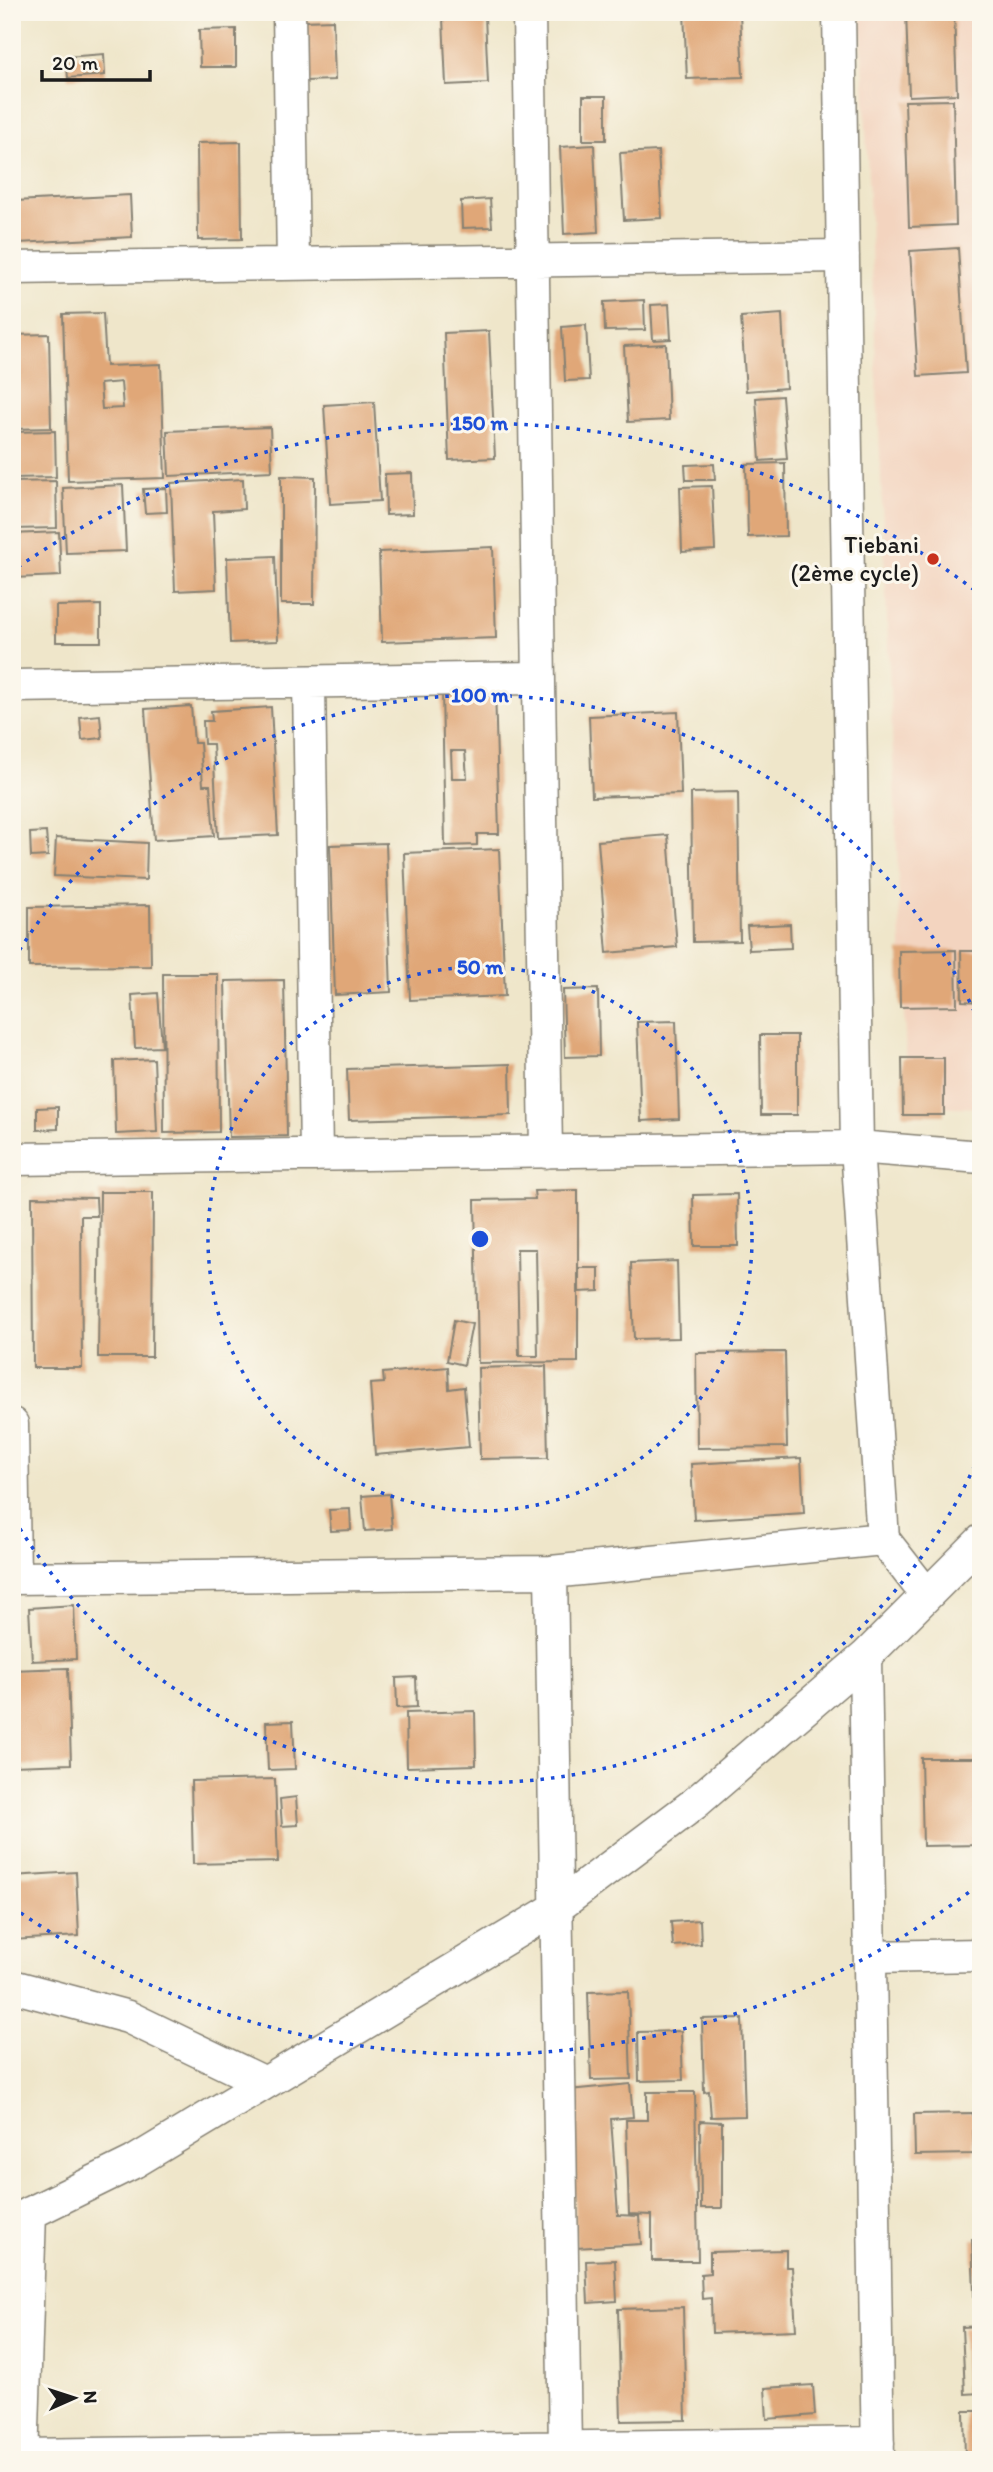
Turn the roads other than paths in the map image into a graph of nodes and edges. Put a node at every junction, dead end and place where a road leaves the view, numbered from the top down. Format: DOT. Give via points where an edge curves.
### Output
graph roads {
  1 [pos="289,12"];
  2 [pos="529,12"];
  3 [pos="839,12"];
  4 [pos="843,256"];
  5 [pos="533,261"];
  6 [pos="293,264"];
  7 [pos="12,268"];
  8 [pos="539,678"];
  9 [pos="309,682"];
  10 [pos="12,686"];
  11 [pos="857,1147"];
  12 [pos="546,1152"];
  13 [pos="316,1155"];
  14 [pos="981,1157"];
  15 [pos="12,1159"];
  16 [pos="12,1424"];
  17 [pos="883,1539"];
  18 [pos="978,1546"];
  19 [pos="551,1572"];
  20 [pos="13,1578"];
  21 [pos="926,1594"];
  22 [pos="865,1657"];
  23 [pos="556,1908"];
  24 [pos="981,1955"];
  25 [pos="870,1957"];
  26 [pos="12,1986"];
  27 [pos="265,2083"];
  28 [pos="21,2218"];
  29 [pos="565,2448"];
  30 [pos="878,2451"];
  31 [pos="22,2458"];
  1 -- 6 [label="street"];
  2 -- 5 [label="street"];
  3 -- 4 [label="street"];
  4 -- 5 [label="street"];
  4 -- 11 [label="street"];
  5 -- 6 [label="street"];
  5 -- 8 [label="street"];
  6 -- 7 [label="street"];
  8 -- 9 [label="street"];
  8 -- 12 [label="street"];
  9 -- 10 [label="street"];
  9 -- 13 [label="street"];
  11 -- 12 [label="street"];
  11 -- 14 [label="street"];
  11 -- 17 [label="street"];
  12 -- 13 [label="street"];
  13 -- 15 [label="street"];
  16 -- 20 [label="street"];
  17 -- 19 [label="street"];
  17 -- 21 [label="street"];
  18 -- 21 [label="street"];
  19 -- 20 [label="street"];
  19 -- 23 [label="street"];
  21 -- 22 [label="street"];
  22 -- 23 [label="street" via="694,1804"];
  22 -- 25 [label="street"];
  23 -- 27 [label="street"];
  23 -- 29 [label="street"];
  24 -- 25 [label="street"];
  25 -- 30 [label="street"];
  26 -- 27 [label="street" via="128,2017"];
  27 -- 28 [label="street" via="134,2162"];
  28 -- 31 [label="street"];
  29 -- 30 [label="street"];
  29 -- 31 [label="street"];
}
